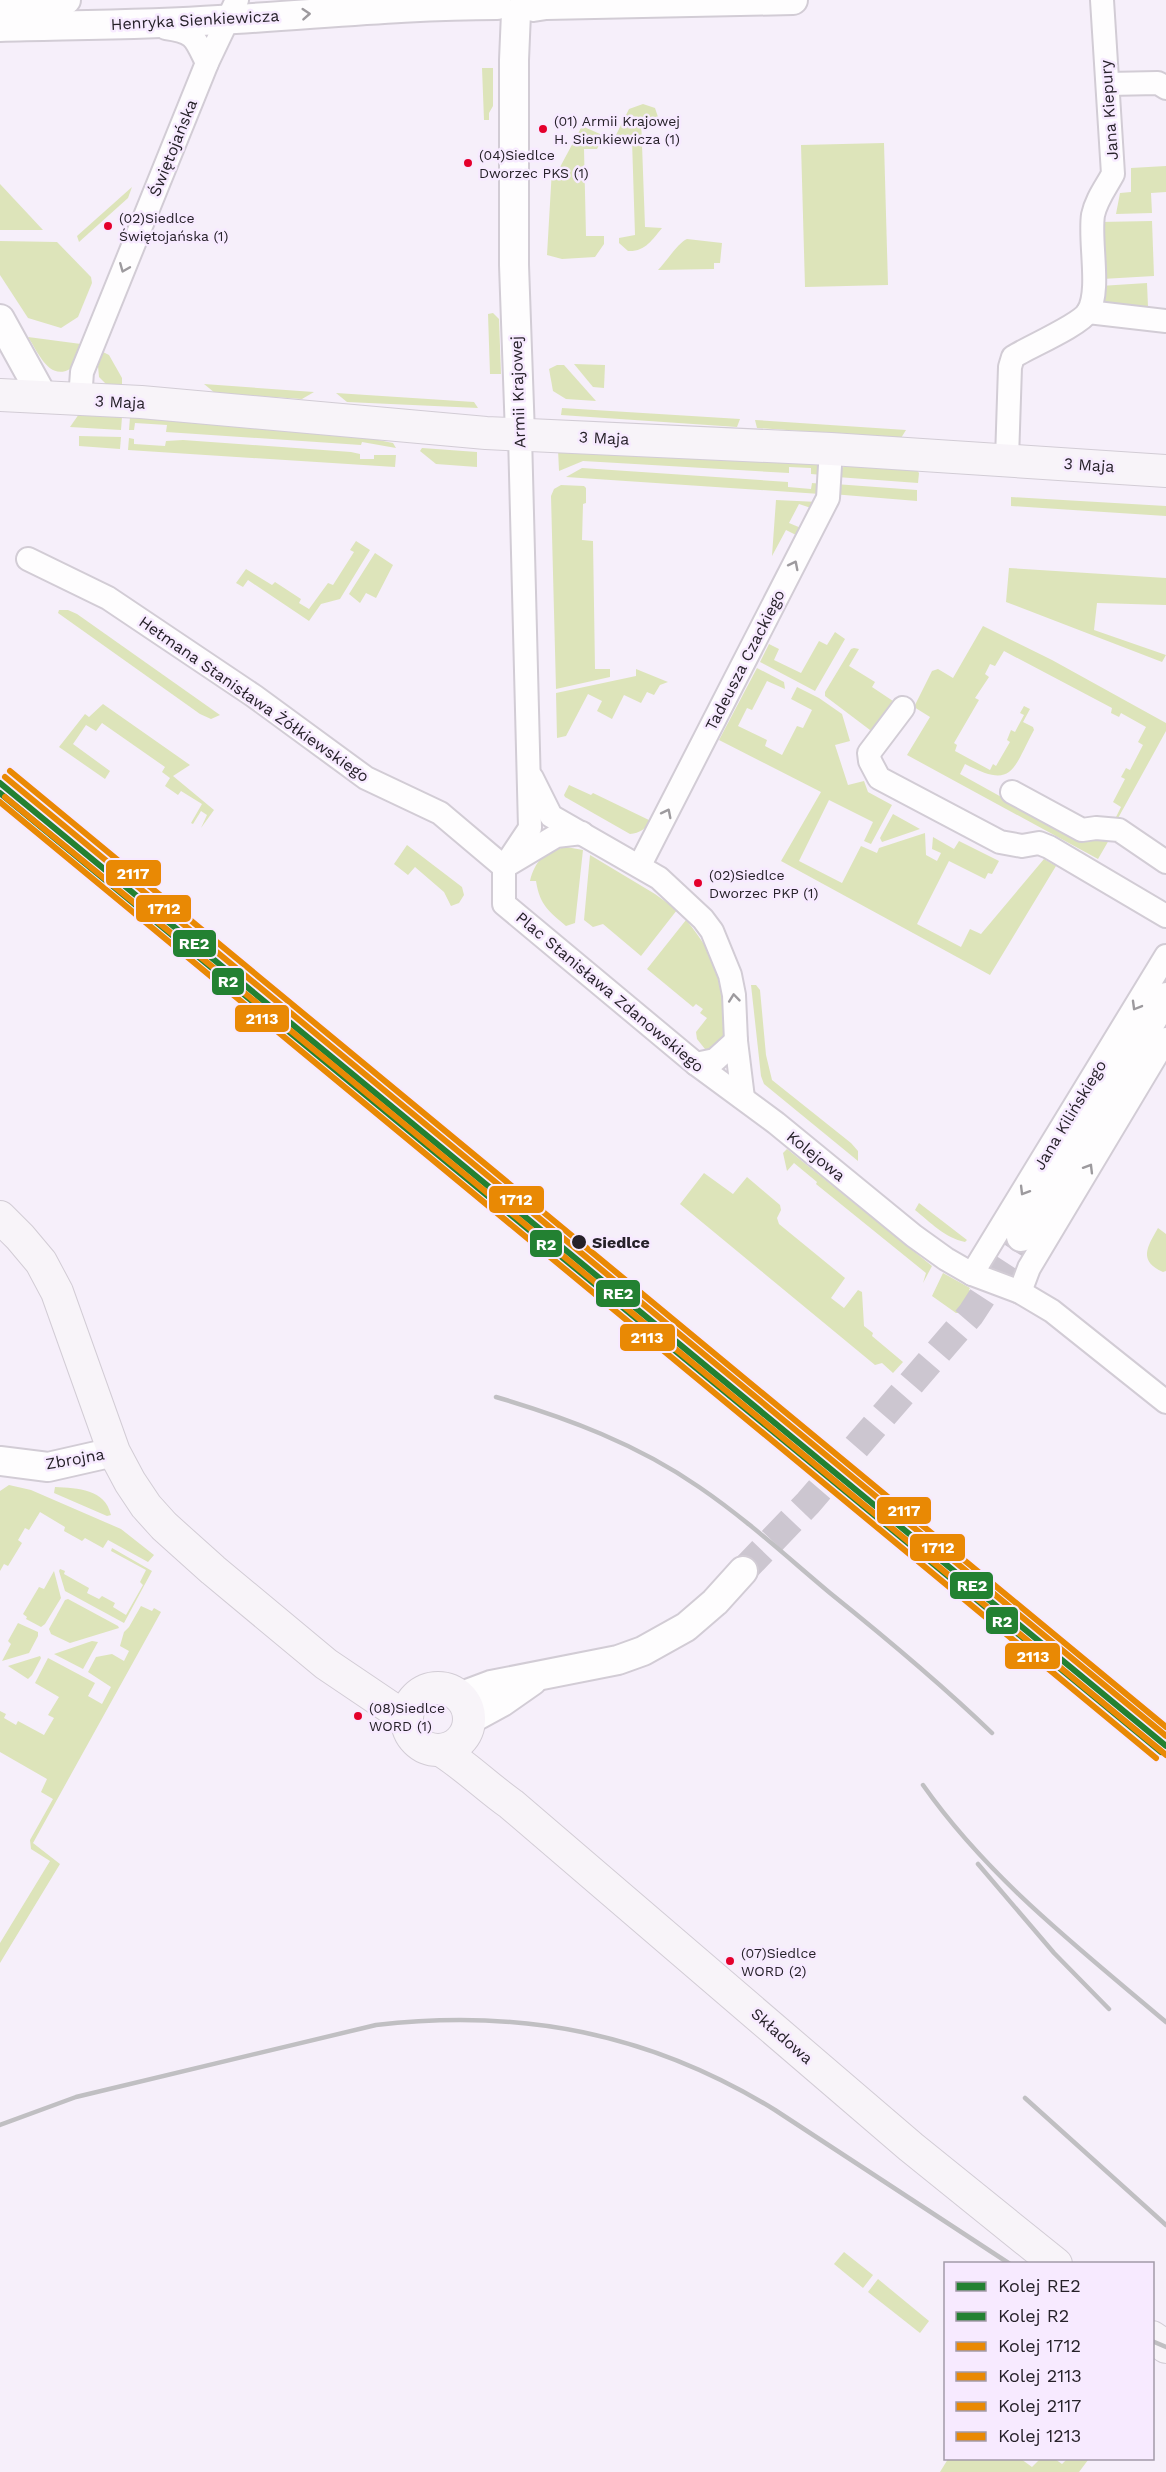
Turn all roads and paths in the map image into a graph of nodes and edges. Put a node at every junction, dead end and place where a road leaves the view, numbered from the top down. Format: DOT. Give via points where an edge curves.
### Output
graph roads {
  1 [pos="66,0"];
  2 [pos="793,0"];
  3 [pos="1101,0"];
  4 [pos="0,2"];
  5 [pos="516,5"];
  6 [pos="232,10"];
  7 [pos="83,12"];
  8 [pos="141,24"];
  9 [pos="0,27"];
  10 [pos="207,63"];
  11 [pos="1107,84"];
  12 [pos="1166,88"];
  13 [pos="1088,312"];
  14 [pos="0,319"];
  15 [pos="1166,321"];
  16 [pos="0,395"];
  17 [pos="43,397"];
  18 [pos="80,399"];
  19 [pos="520,435"];
  20 [pos="831,449"];
  21 [pos="1007,459"];
  22 [pos="1166,471"];
  23 [pos="28,559"];
  24 [pos="903,708"];
  25 [pos="528,771"];
  26 [pos="1012,792"];
  27 [pos="582,833"];
  28 [pos="1166,862"];
  29 [pos="640,865"];
  30 [pos="504,867"];
  31 [pos="1166,916"];
  32 [pos="1166,956"];
  33 [pos="1166,997"];
  34 [pos="1166,1039"];
  35 [pos="736,1041"];
  36 [pos="696,1064"];
  37 [pos="743,1098"];
  38 [pos="0,1217"];
  39 [pos="1021,1237"];
  40 [pos="972,1274"];
  41 [pos="1020,1292"];
  42 [pos="1166,1402"];
  43 [pos="114,1452"];
  44 [pos="0,1461"];
  45 [pos="743,1572"];
  46 [pos="411,1707"];
  47 [pos="459,1725"];
  48 [pos="1054,2262"];
  1 -- 4 [label="street"];
  2 -- 5 [label="street, Henryka Sienkiewicza"];
  3 -- 11 [label="street, Jana Kiepury"];
  6 -- 5 [label="street, Henryka Sienkiewicza, one-way"];
  5 -- 19 [label="street, Armii Krajowej" via="514,265"];
  6 -- 8 [label="street, Henryka Sienkiewicza"];
  6 -- 10 [label="street, Świętojańska"];
  7 -- 8 [label="street, Henryka Sienkiewicza"];
  7 -- 9 [label="street, Henryka Sienkiewicza"];
  8 -- 10 [label="street" via="189,33"];
  10 -- 18 [label="street, Świętojańska, one-way" via="82,372"];
  11 -- 12 [label="street" via="1158,83"];
  11 -- 13 [label="street, Jana Kiepury" via="1113,174 1094,213 1093,289"];
  13 -- 15 [label="street"];
  13 -- 21 [label="street" via="1013,357"];
  14 -- 17 [label="street"];
  16 -- 17 [label="main road, 3 Maja"];
  17 -- 18 [label="main road, 3 Maja"];
  18 -- 19 [label="main road, 3 Maja"];
  19 -- 20 [label="main road, 3 Maja"];
  19 -- 25 [label="street, Armii Krajowej"];
  20 -- 21 [label="main road, 3 Maja"];
  29 -- 20 [label="street, Tadeusza Czackiego, one-way" via="828,498"];
  21 -- 22 [label="main road, 3 Maja"];
  23 -- 30 [label="street, Hetmana Stanisława Żółkiewskiego" via="108,598 254,696 366,778 440,813"];
  24 -- 31 [label="street" via="869,753 879,778 1000,842 1049,847"];
  25 -- 27 [label="street" via="551,816"];
  25 -- 30 [label="street" via="530,828"];
  26 -- 28 [label="street" via="1082,831 1119,831"];
  27 -- 29 [label="street"];
  27 -- 30 [label="street" via="556,836"];
  35 -- 29 [label="street, one-way" via="730,975 712,931 659,878"];
  30 -- 36 [label="street, Plac Stanisława Zdanowskiego" via="504,904"];
  32 -- 40 [label="street, Jana Kilińskiego, one-way"];
  33 -- 39 [label="street, Jana Kilińskiego"];
  41 -- 34 [label="street, one-way" via="1029,1268"];
  35 -- 36 [label="street" via="715,1060"];
  35 -- 37 [label="street"];
  36 -- 37 [label="street, Plac Stanisława Zdanowskiego"];
  37 -- 40 [label="street, Kolejowa" via="914,1236"];
  38 -- 43 [label="main road" via="41,1262 57,1292"];
  40 -- 41 [label="street, Kolejowa"];
  41 -- 42 [label="street, Kolejowa" via="1052,1311"];
  43 -- 44 [label="street, Zbrojna" via="48,1467"];
  43 -- 46 [label="main road" via="130,1482 164,1526 213,1570 326,1664"];
  45 -- 47 [label="street" via="686,1627 658,1644 618,1660 538,1677"];
  46 -- 47 [label="main road" via="423,1691 442,1688"];
  46 -- 47 [label="main road" via="409,1732 418,1745 431,1751"];
  47 -- 48 [label="main road, Składowa" via="512,1804 911,2147"];
}
